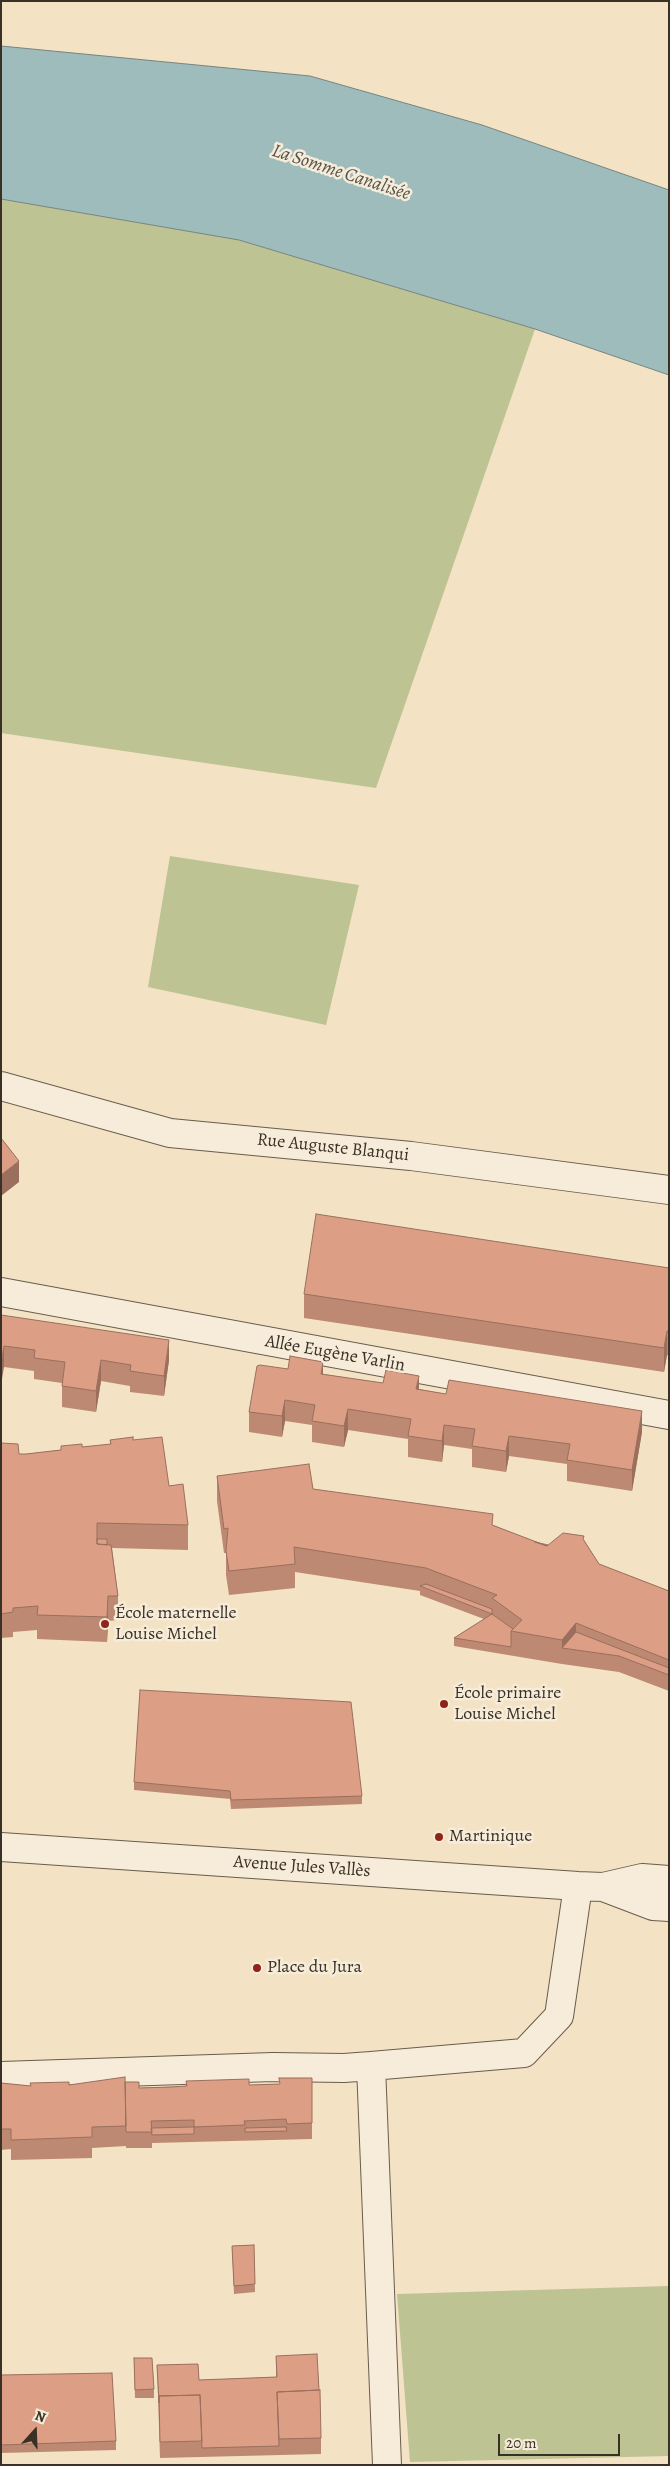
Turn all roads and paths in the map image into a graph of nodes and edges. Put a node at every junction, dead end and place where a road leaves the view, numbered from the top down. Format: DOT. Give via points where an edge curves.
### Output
graph roads {
  1 [pos="1,1086"];
  2 [pos="669,1190"];
  3 [pos="1,1292"];
  4 [pos="669,1415"];
  5 [pos="1,1847"];
  6 [pos="669,1880"];
  7 [pos="590,1887"];
  8 [pos="669,1907"];
  9 [pos="371,2066"];
  10 [pos="1,2076"];
  11 [pos="388,2465"];
  1 -- 2 [label="street, Rue Auguste Blanqui" via="170,1133 411,1156"];
  3 -- 4 [label="street, Allée Eugène Varlin"];
  5 -- 7 [label="street, Avenue Jules Vallès"];
  6 -- 7 [label="street, Avenue Jules Vallès" via="642,1878"];
  7 -- 8 [label="street, Avenue Jules Vallès" via="653,1906"];
  7 -- 9 [label="street" via="559,2016 524,2053"];
  9 -- 10 [label="street"];
  9 -- 11 [label="street"];
}
